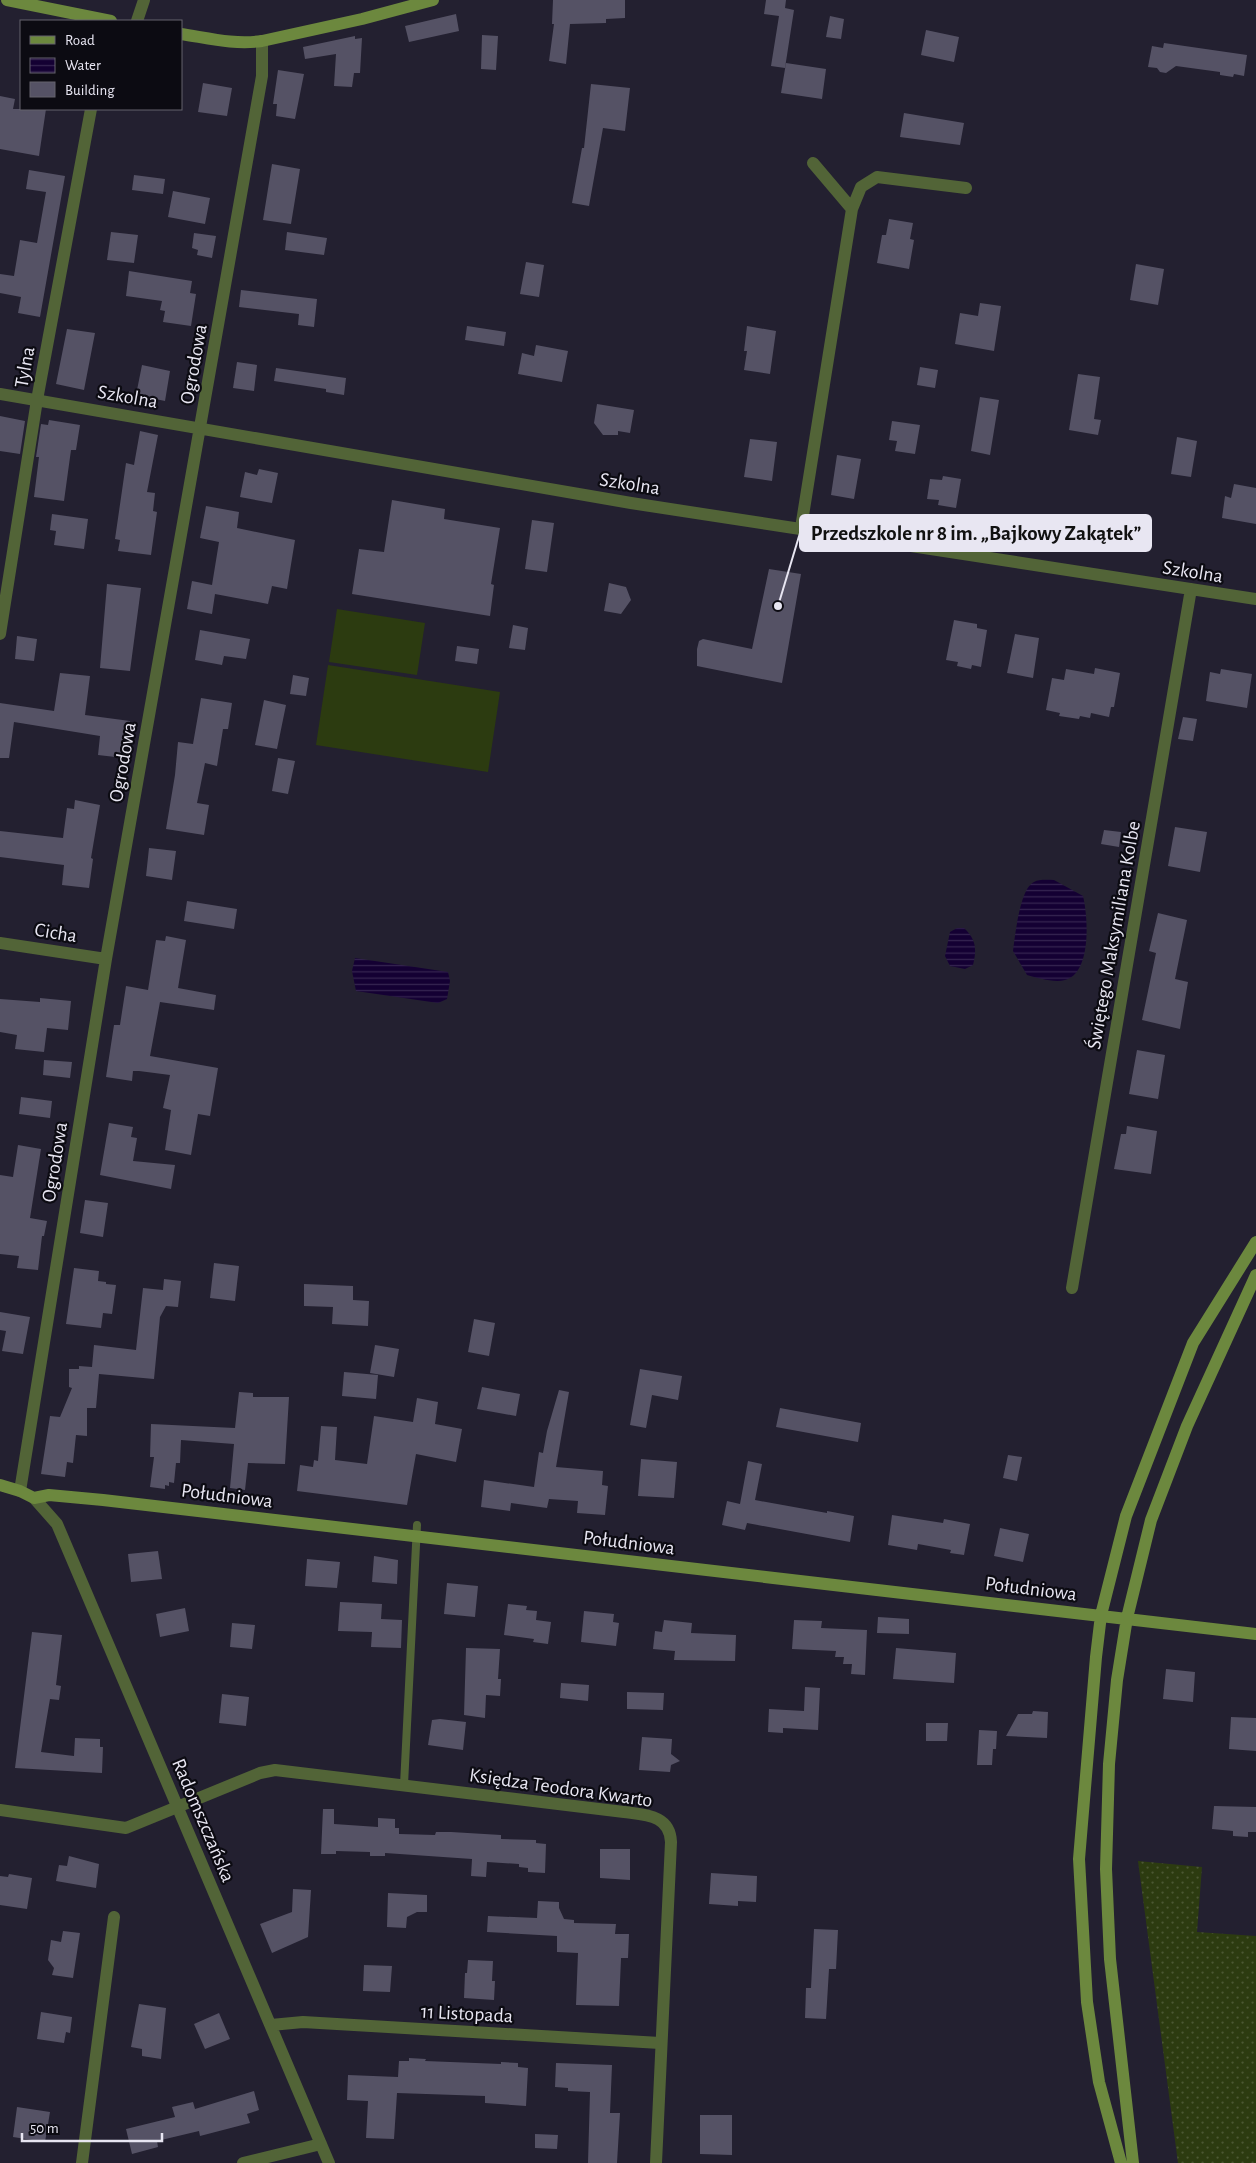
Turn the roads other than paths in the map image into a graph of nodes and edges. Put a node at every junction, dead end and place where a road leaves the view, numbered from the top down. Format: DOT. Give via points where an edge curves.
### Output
graph roads {
  1 [pos="7,0"];
  2 [pos="144,0"];
  3 [pos="433,0"];
  4 [pos="105,20"];
  5 [pos="137,20"];
  6 [pos="182,34"];
  7 [pos="262,41"];
  8 [pos="91,110"];
  9 [pos="813,163"];
  10 [pos="966,188"];
  11 [pos="852,209"];
  12 [pos="0,394"];
  13 [pos="37,400"];
  14 [pos="200,428"];
  15 [pos="801,528"];
  16 [pos="1191,589"];
  17 [pos="1256,600"];
  18 [pos="0,634"];
  19 [pos="0,943"];
  20 [pos="106,959"];
  21 [pos="1256,1242"];
  22 [pos="1256,1275"];
  23 [pos="1072,1288"];
  24 [pos="0,1485"];
  25 [pos="20,1490"];
  26 [pos="34,1498"];
  27 [pos="417,1530"];
  28 [pos="1101,1616"];
  29 [pos="1127,1618"];
  30 [pos="1256,1634"];
  31 [pos="404,1785"];
  32 [pos="178,1808"];
  33 [pos="0,1810"];
  34 [pos="114,1918"];
  35 [pos="271,2025"];
  36 [pos="660,2043"];
  37 [pos="321,2144"];
  38 [pos="82,2163"];
  39 [pos="243,2163"];
  40 [pos="329,2163"];
  41 [pos="656,2163"];
  42 [pos="1121,2163"];
  43 [pos="1133,2163"];
  1 -- 4 [label="main road"];
  2 -- 5 [label="street"];
  3 -- 7 [label="main road" via="362,20"];
  6 -- 7 [label="main road" via="221,41"];
  7 -- 14 [label="street, Ogrodowa" via="262,76"];
  8 -- 13 [label="street, Tylna"];
  9 -- 11 [label="street"];
  10 -- 11 [label="street" via="877,177 861,187"];
  11 -- 15 [label="street"];
  12 -- 13 [label="street, Szkolna"];
  13 -- 14 [label="street, Szkolna"];
  13 -- 18 [label="street, Tylna"];
  14 -- 15 [label="street, Szkolna" via="621,501"];
  14 -- 20 [label="street, Ogrodowa"];
  15 -- 16 [label="street, Szkolna"];
  16 -- 17 [label="street, Szkolna"];
  16 -- 23 [label="street, Świętego Maksymiliana Kolbe"];
  19 -- 20 [label="street, Cicha"];
  20 -- 25 [label="street, Ogrodowa"];
  21 -- 28 [label="main road" via="1194,1343 1126,1516"];
  22 -- 29 [label="main road" via="1187,1426 1151,1520"];
  24 -- 25 [label="main road"];
  25 -- 26 [label="main road"];
  26 -- 27 [label="main road, Południowa" via="49,1495"];
  26 -- 32 [label="street, Radomszczańska" via="57,1524"];
  27 -- 28 [label="main road, Południowa"];
  27 -- 31 [label="lane"];
  28 -- 29 [label="main road, Południowa"];
  28 -- 42 [label="main road" via="1079,1859 1087,2002 1099,2082"];
  29 -- 30 [label="main road, Południowa"];
  29 -- 43 [label="main road" via="1109,1764 1106,1869 1110,1959"];
  31 -- 32 [label="street, Księdza Teodora Kwarto" via="275,1770 260,1773"];
  31 -- 36 [label="street, Księdza Teodora Kwarto" via="634,1813 664,1822 671,1842"];
  32 -- 33 [label="street, Księdza Teodora Kwarto" via="126,1828"];
  32 -- 35 [label="street, Radomszczańska"];
  34 -- 38 [label="street"];
  35 -- 36 [label="street, 11 Listopada" via="303,2022"];
  35 -- 37 [label="street, Radomszczańska"];
  36 -- 41 [label="street, Księdza Teodora Kwarto"];
  37 -- 39 [label="street"];
  37 -- 40 [label="street, Radomszczańska"];
}
